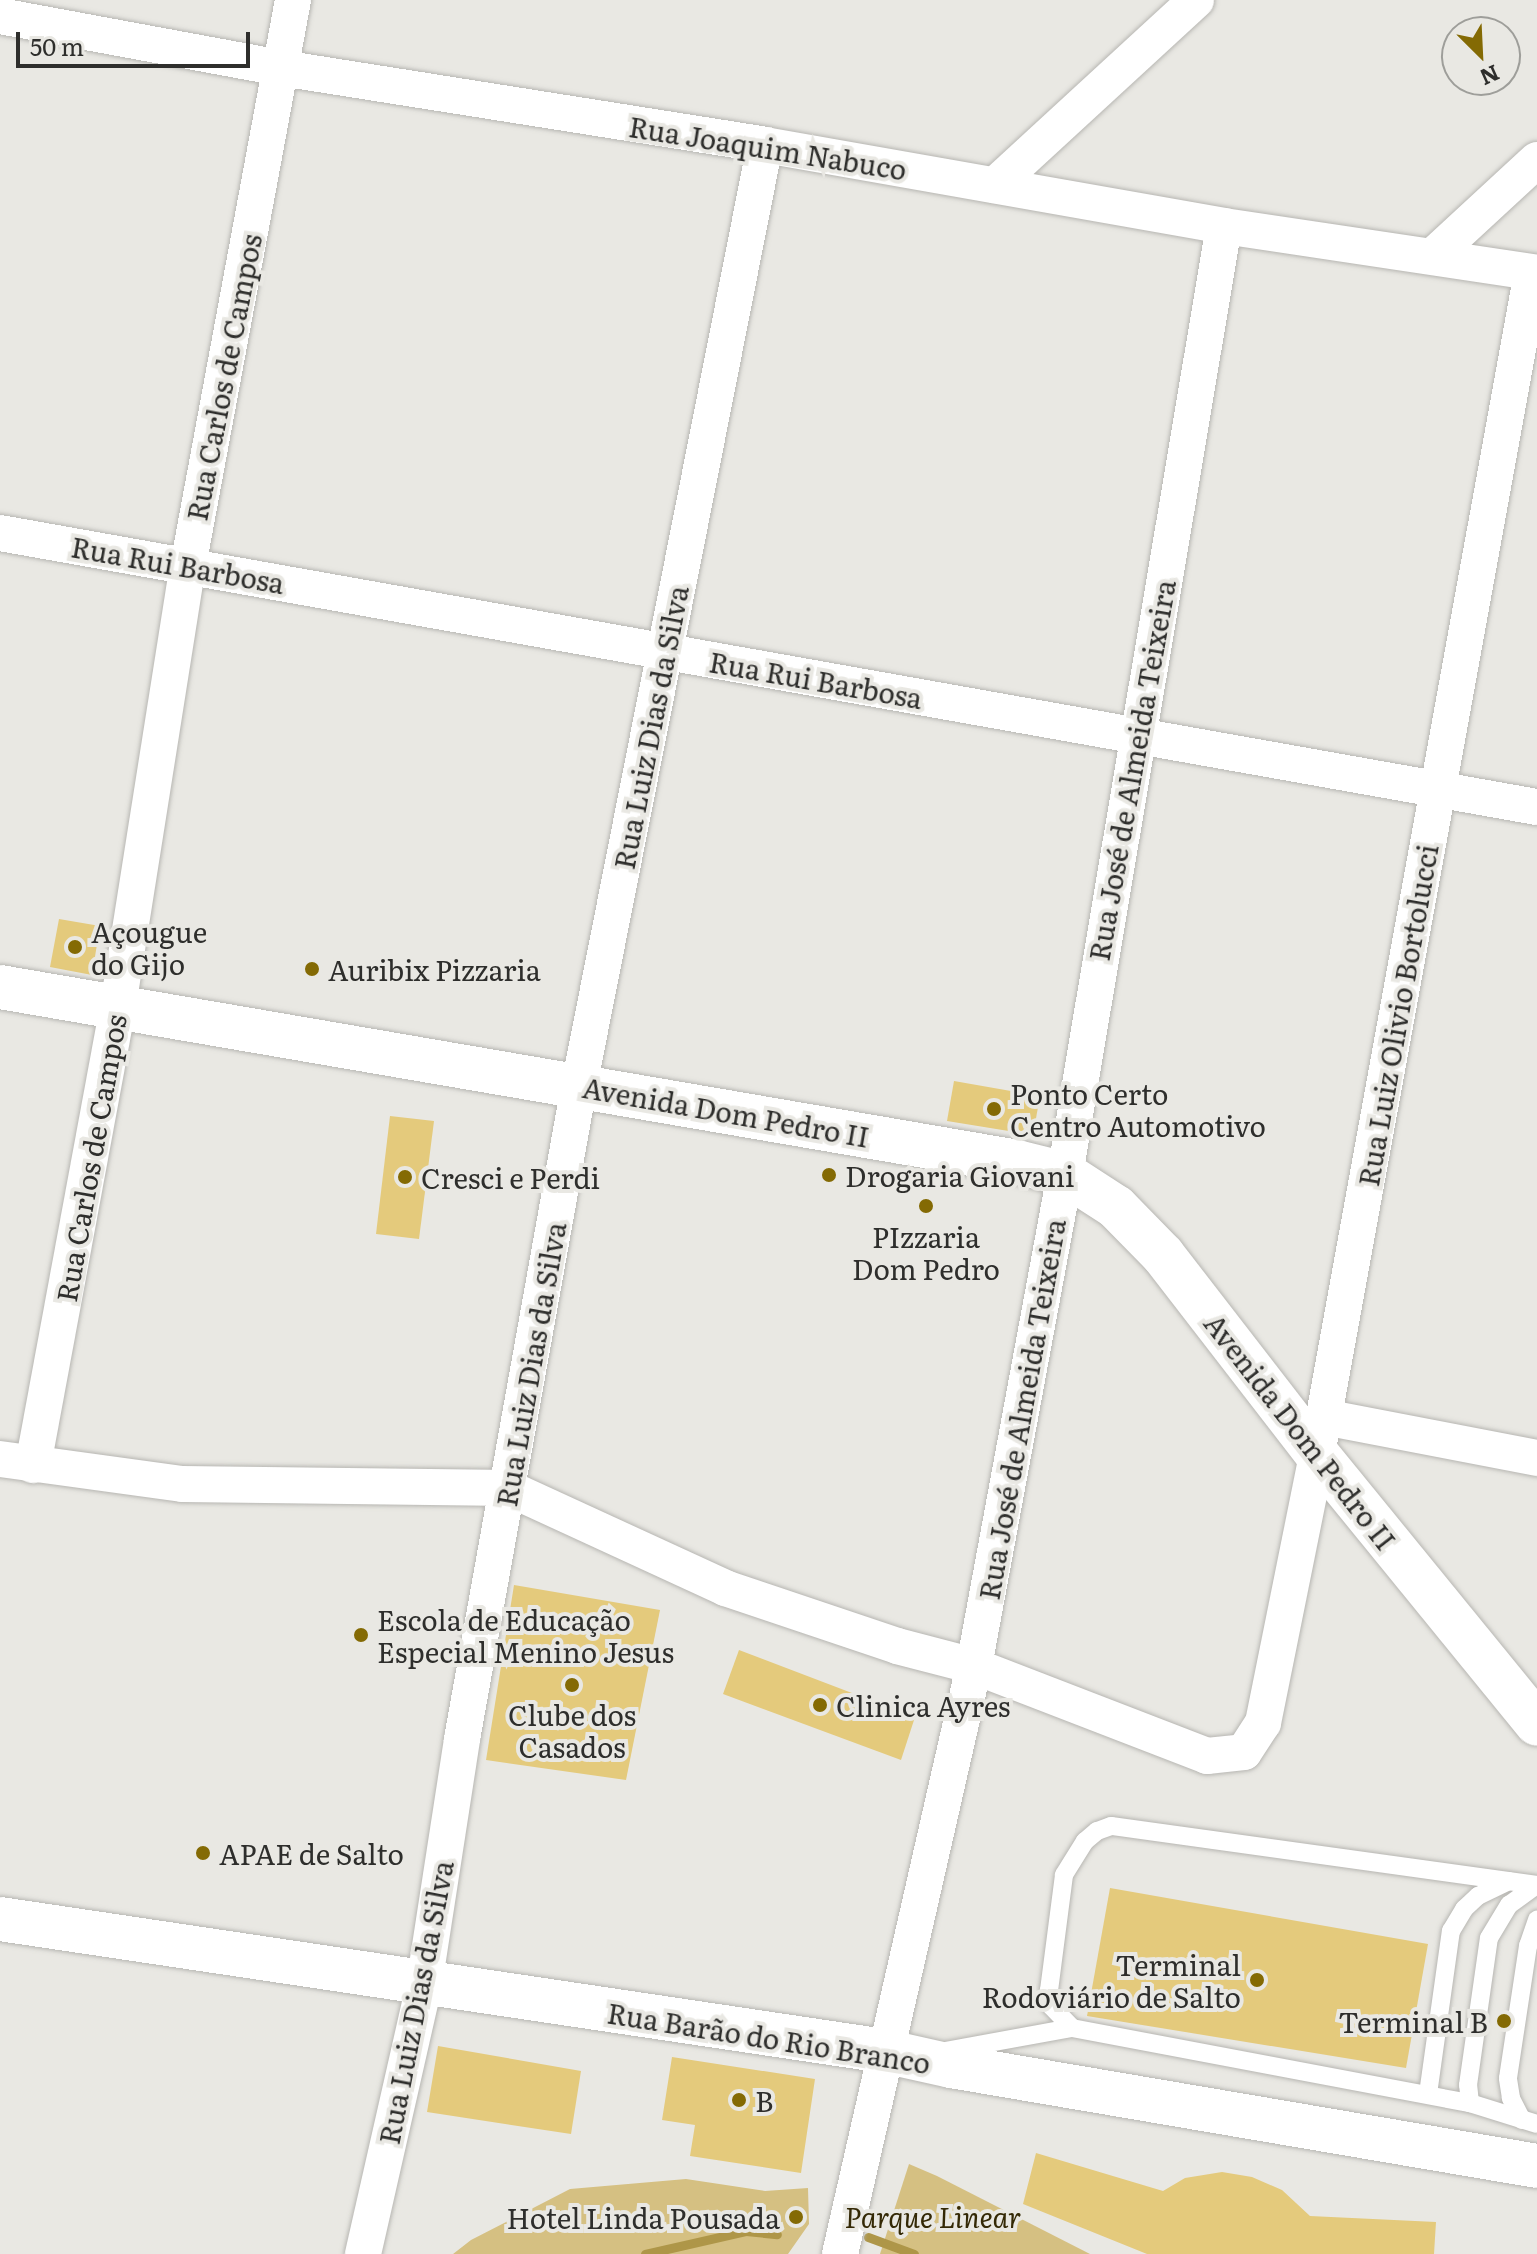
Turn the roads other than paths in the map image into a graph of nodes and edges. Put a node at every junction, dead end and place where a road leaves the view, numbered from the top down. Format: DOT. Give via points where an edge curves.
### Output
graph roads {
  1 [pos="293,0"];
  2 [pos="1196,0"];
  3 [pos="0,16"];
  4 [pos="281,68"];
  5 [pos="765,145"];
  6 [pos="1537,160"];
  7 [pos="995,185"];
  8 [pos="1224,226"];
  9 [pos="1434,255"];
  10 [pos="1534,273"];
  11 [pos="0,533"];
  12 [pos="188,566"];
  13 [pos="665,653"];
  14 [pos="1138,734"];
  15 [pos="1438,787"];
  16 [pos="1537,807"];
  17 [pos="0,987"];
  18 [pos="118,1006"];
  19 [pos="579,1086"];
  20 [pos="1065,1174"];
  21 [pos="1320,1436"];
  22 [pos="1537,1458"];
  23 [pos="17,1462"];
  24 [pos="508,1488"];
  25 [pos="974,1666"];
  26 [pos="1537,1724"];
  27 [pos="1509,1881"];
  28 [pos="1537,1885"];
  29 [pos="0,1919"];
  30 [pos="1537,1920"];
  31 [pos="424,1985"];
  32 [pos="1072,2028"];
  33 [pos="896,2055"];
  34 [pos="1428,2094"];
  35 [pos="1470,2103"];
  36 [pos="1530,2122"];
  37 [pos="1537,2166"];
  38 [pos="363,2254"];
  39 [pos="840,2254"];
  1 -- 4 [label="street, Rua Carlos de Campos"];
  2 -- 7 [label="street"];
  3 -- 4 [label="street, Rua Joaquim Nabuco"];
  4 -- 5 [label="street, Rua Joaquim Nabuco"];
  4 -- 12 [label="street, Rua Carlos de Campos"];
  5 -- 7 [label="street, Rua Joaquim Nabuco"];
  5 -- 13 [label="street, Rua Luiz Dias da Silva"];
  6 -- 9 [label="street"];
  7 -- 8 [label="street, Rua Joaquim Nabuco"];
  8 -- 9 [label="street, Rua Joaquim Nabuco"];
  8 -- 14 [label="street, Rua José de Almeida Teixeira"];
  9 -- 10 [label="street, Rua Joaquim Nabuco"];
  10 -- 15 [label="street, Rua Luiz Olivio Bortolucci"];
  11 -- 12 [label="street, Rua Rui Barbosa"];
  12 -- 13 [label="street, Rua Rui Barbosa"];
  12 -- 18 [label="street, Rua Carlos de Campos"];
  13 -- 14 [label="street, Rua Rui Barbosa"];
  13 -- 19 [label="street, Rua Luiz Dias da Silva"];
  14 -- 15 [label="street, Rua Rui Barbosa"];
  14 -- 20 [label="street, Rua José de Almeida Teixeira"];
  15 -- 16 [label="street, Rua Rui Barbosa"];
  15 -- 21 [label="street, Rua Luiz Olivio Bortolucci"];
  17 -- 18 [label="main road, Avenida Dom Pedro II"];
  18 -- 19 [label="main road, Avenida Dom Pedro II"];
  18 -- 23 [label="street, Rua Carlos de Campos"];
  19 -- 20 [label="main road, Avenida Dom Pedro II"];
  19 -- 24 [label="street, Rua Luiz Dias da Silva"];
  20 -- 21 [label="main road, Avenida Dom Pedro II" via="1116,1207 1163,1255"];
  20 -- 25 [label="street, Rua José de Almeida Teixeira"];
  21 -- 22 [label="street"];
  21 -- 25 [label="street, Rua Luiz Olivio Bortolucci" via="1263,1723 1244,1752 1207,1756"];
  21 -- 26 [label="main road, Avenida Dom Pedro II"];
  23 -- 24 [label="street" via="182,1484"];
  24 -- 25 [label="street" via="725,1588"];
  24 -- 31 [label="street, Rua Luiz Dias da Silva"];
  25 -- 33 [label="street, Rua José de Almeida Teixeira"];
  27 -- 28 [label="lane"];
  27 -- 32 [label="lane" via="1111,1826 1085,1841 1064,1875 1051,2006"];
  27 -- 34 [label="lane" via="1478,1896 1451,1931"];
  28 -- 35 [label="lane" via="1509,1905 1489,1938 1468,2085"];
  29 -- 31 [label="main road, Rua Barão do Rio Branco"];
  30 -- 36 [label="lane" via="1528,1946 1508,2078 1511,2098"];
  31 -- 33 [label="main road, Rua Barão do Rio Branco"];
  31 -- 38 [label="street, Rua Luiz Dias da Silva"];
  32 -- 33 [label="lane"];
  32 -- 34 [label="lane"];
  33 -- 37 [label="main road, Rua Barão do Rio Branco"];
  33 -- 39 [label="street, Rua José de Almeida Teixeira"];
  34 -- 35 [label="lane"];
  35 -- 36 [label="lane"];
}
